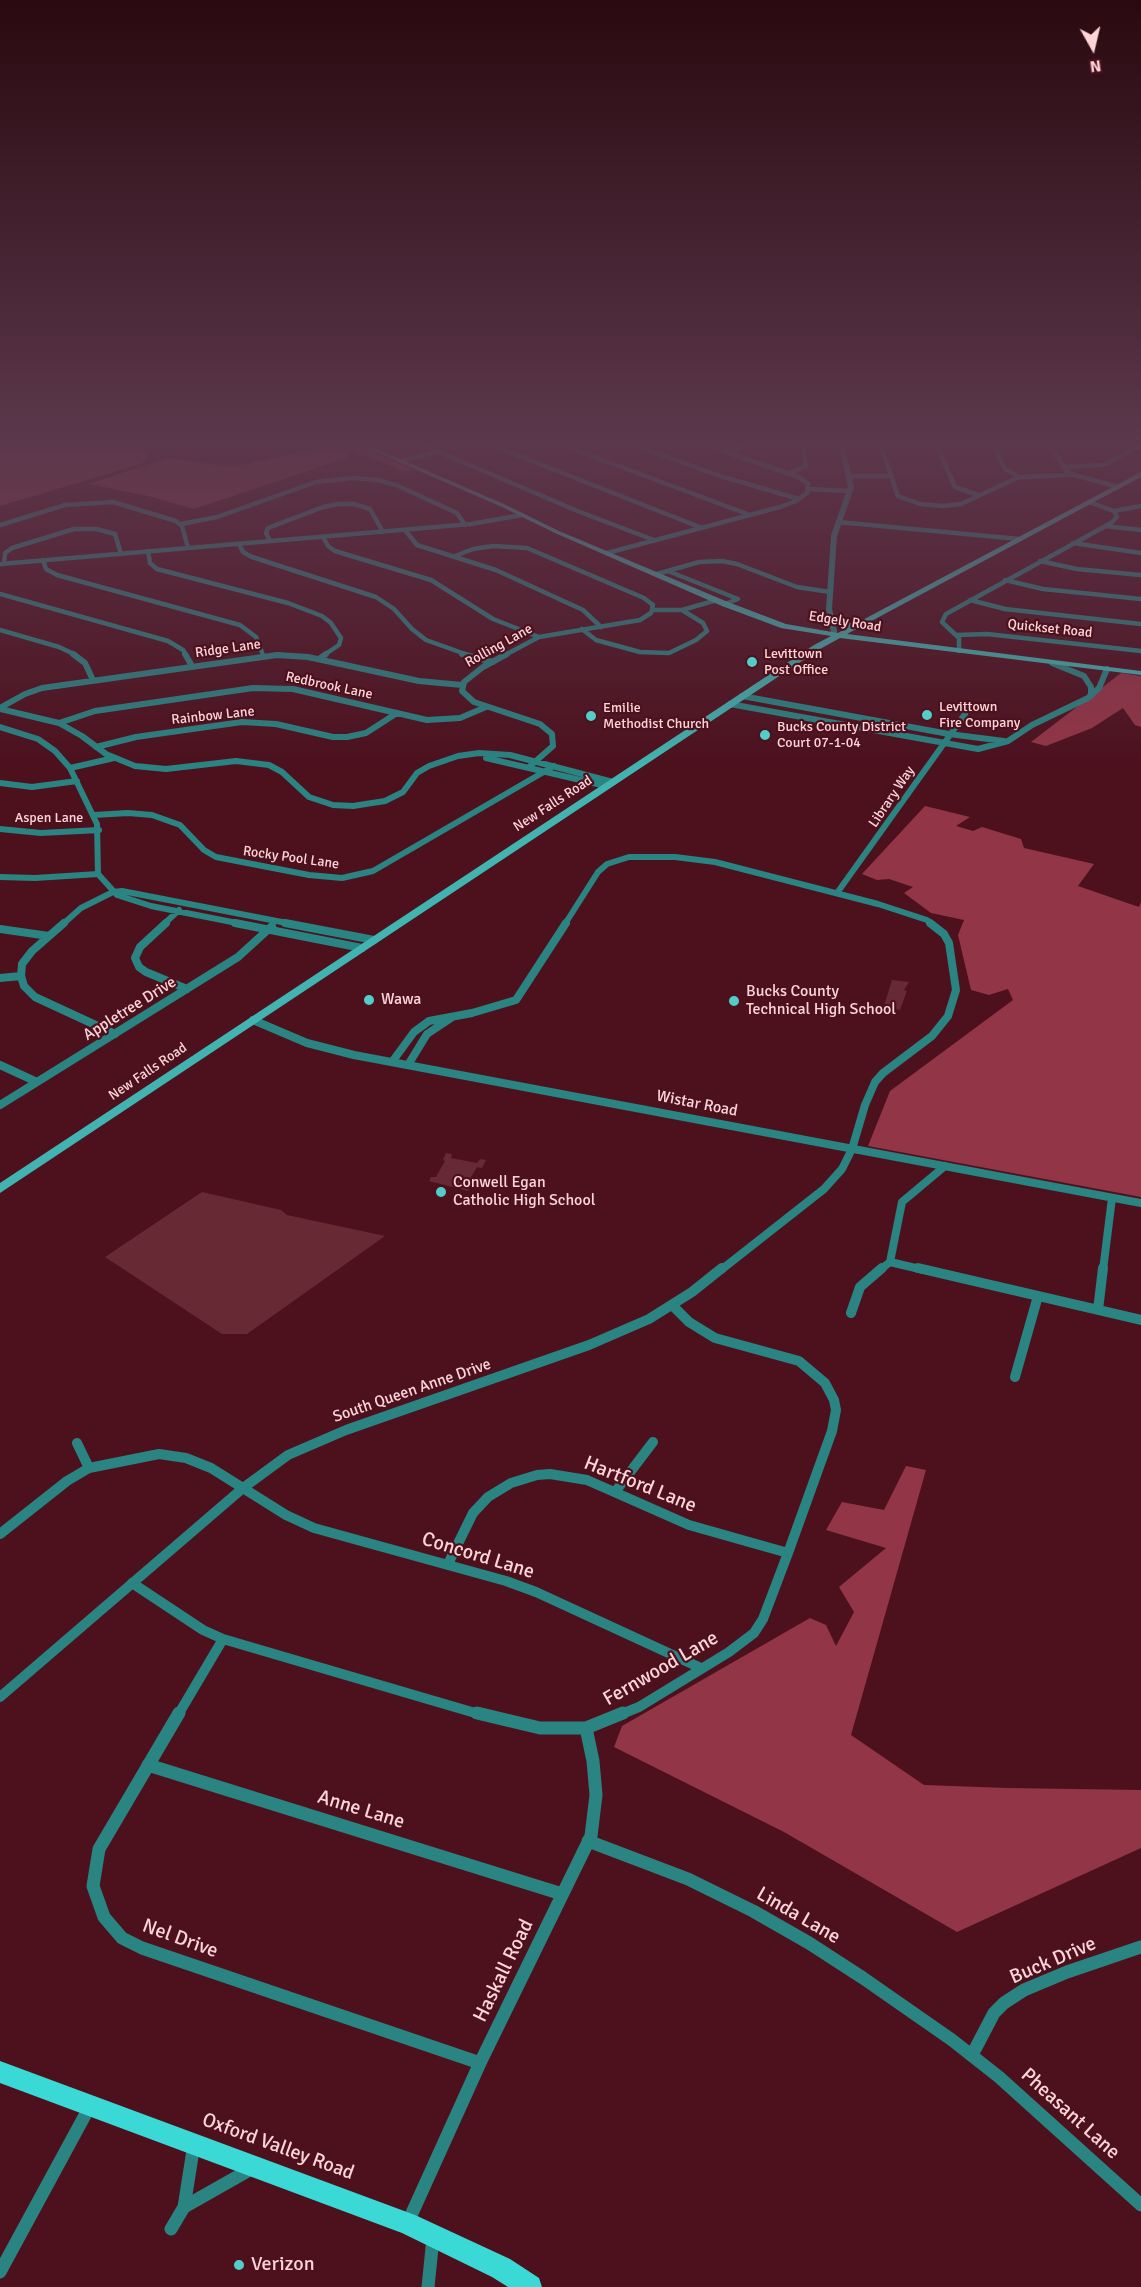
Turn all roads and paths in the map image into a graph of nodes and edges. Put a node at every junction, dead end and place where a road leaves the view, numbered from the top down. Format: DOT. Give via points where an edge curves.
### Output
graph roads {
  1 [pos="132,553"];
  2 [pos="148,553"];
  3 [pos="244,553"];
  4 [pos="341,553"];
  5 [pos="445,553"];
  6 [pos="463,553"];
  7 [pos="538,553"];
  8 [pos="607,553"];
  9 [pos="833,553"];
  10 [pos="993,553"];
  11 [pos="1055,553"];
  12 [pos="121,554"];
  13 [pos="455,556"];
  14 [pos="43,560"];
  15 [pos="1040,561"];
  16 [pos="2,564"];
  17 [pos="668,571"];
  18 [pos="657,574"];
  19 [pos="1141,575"];
  20 [pos="1005,580"];
  21 [pos="830,592"];
  22 [pos="0,594"];
  23 [pos="1141,599"];
  24 [pos="717,600"];
  25 [pos="970,600"];
  26 [pos="725,604"];
  27 [pos="653,610"];
  28 [pos="682,610"];
  29 [pos="830,620"];
  30 [pos="856,624"];
  31 [pos="1141,624"];
  32 [pos="601,627"];
  33 [pos="582,629"];
  34 [pos="0,630"];
  35 [pos="956,635"];
  36 [pos="835,636"];
  37 [pos="539,637"];
  38 [pos="959,651"];
  39 [pos="1141,651"];
  40 [pos="263,656"];
  41 [pos="319,659"];
  42 [pos="493,662"];
  43 [pos="1049,662"];
  44 [pos="192,666"];
  45 [pos="1107,669"];
  46 [pos="1141,673"];
  47 [pos="93,680"];
  48 [pos="462,685"];
  49 [pos="742,696"];
  50 [pos="1090,696"];
  51 [pos="730,704"];
  52 [pos="486,707"];
  53 [pos="0,708"];
  54 [pos="398,713"];
  55 [pos="965,714"];
  56 [pos="59,723"];
  57 [pos="0,727"];
  58 [pos="949,734"];
  59 [pos="1008,741"];
  60 [pos="942,744"];
  61 [pos="96,747"];
  62 [pos="114,758"];
  63 [pos="444,761"];
  64 [pos="536,762"];
  65 [pos="554,766"];
  66 [pos="529,767"];
  67 [pos="70,768"];
  68 [pos="546,771"];
  69 [pos="77,781"];
  70 [pos="0,783"];
  71 [pos="610,784"];
  72 [pos="94,815"];
  73 [pos="0,829"];
  74 [pos="99,830"];
  75 [pos="98,874"];
  76 [pos="0,877"];
  77 [pos="113,892"];
  78 [pos="837,893"];
  79 [pos="186,904"];
  80 [pos="178,911"];
  81 [pos="276,921"];
  82 [pos="0,929"];
  83 [pos="269,929"];
  84 [pos="49,936"];
  85 [pos="374,940"];
  86 [pos="362,948"];
  87 [pos="21,976"];
  88 [pos="0,978"];
  89 [pos="187,989"];
  90 [pos="454,1016"];
  91 [pos="253,1020"];
  92 [pos="115,1034"];
  93 [pos="392,1062"];
  94 [pos="0,1065"];
  95 [pos="408,1065"];
  96 [pos="37,1082"];
  97 [pos="0,1105"];
  98 [pos="852,1149"];
  99 [pos="945,1166"];
  100 [pos="0,1189"];
  101 [pos="1112,1198"];
  102 [pos="1141,1203"];
  103 [pos="890,1262"];
  104 [pos="1038,1296"];
  105 [pos="673,1306"];
  106 [pos="1098,1310"];
  107 [pos="851,1312"];
  108 [pos="1141,1320"];
  109 [pos="1016,1377"];
  110 [pos="653,1442"];
  111 [pos="77,1443"];
  112 [pos="89,1468"];
  113 [pos="243,1488"];
  114 [pos="615,1492"];
  115 [pos="0,1534"];
  116 [pos="788,1553"];
  117 [pos="448,1564"];
  118 [pos="132,1583"];
  119 [pos="223,1639"];
  120 [pos="701,1668"];
  121 [pos="0,1697"];
  122 [pos="586,1728"];
  123 [pos="148,1765"];
  124 [pos="588,1841"];
  125 [pos="562,1894"];
  126 [pos="1141,1947"];
  127 [pos="972,2055"];
  128 [pos="480,2063"];
  129 [pos="0,2072"];
  130 [pos="91,2105"];
  131 [pos="194,2144"];
  132 [pos="256,2166"];
  133 [pos="1141,2205"];
  134 [pos="184,2207"];
  135 [pos="407,2223"];
  136 [pos="171,2229"];
  137 [pos="433,2234"];
  138 [pos="0,2271"];
  139 [pos="428,2287"];
  140 [pos="530,2287"];
  1 -- 12 [label="street"];
  2 -- 41 [label="street" via="151,565 157,569 306,609 325,618 340,635 340,642"];
  3 -- 42 [label="street" via="376,597 426,640"];
  4 -- 37 [label="street" via="430,580 493,619"];
  5 -- 13 [label="street"];
  6 -- 13 [label="street"];
  7 -- 27 [label="street" via="644,597"];
  8 -- 18 [label="main road, Edgely Road"];
  9 -- 21 [label="street"];
  10 -- 30 [label="main road, New Falls Road"];
  11 -- 15 [label="street"];
  12 -- 14 [label="street"];
  13 -- 32 [label="street" via="577,607"];
  14 -- 16 [label="street"];
  14 -- 40 [label="street" via="45,569 57,575 240,625 256,637"];
  15 -- 19 [label="street"];
  15 -- 20 [label="street"];
  17 -- 18 [label="street"];
  17 -- 21 [label="street" via="699,562 722,561 797,587"];
  17 -- 26 [label="street" via="738,600"];
  18 -- 24 [label="main road, Edgely Road"];
  20 -- 23 [label="street" via="1032,587"];
  20 -- 25 [label="street"];
  21 -- 29 [label="street"];
  22 -- 44 [label="street" via="168,641 183,650"];
  24 -- 26 [label="main road, Edgely Road"];
  24 -- 28 [label="street"];
  25 -- 31 [label="street" via="1005,609"];
  25 -- 35 [label="street" via="942,618"];
  26 -- 36 [label="main road, Edgely Road" via="784,626"];
  27 -- 28 [label="street"];
  27 -- 32 [label="street, Rolling Lane" via="640,620"];
  28 -- 33 [label="street" via="703,623 707,631 669,653 640,652 596,640"];
  29 -- 30 [label="main road"];
  29 -- 36 [label="street"];
  30 -- 36 [label="main road, New Falls Road"];
  32 -- 33 [label="street, Rolling Lane"];
  33 -- 37 [label="street, Rolling Lane"];
  34 -- 47 [label="street" via="77,656"];
  35 -- 38 [label="street"];
  35 -- 39 [label="street, Quickset Road" via="987,634"];
  36 -- 38 [label="main road, Edgely Road"];
  36 -- 49 [label="main road, New Falls Road"];
  37 -- 42 [label="street, Rolling Lane"];
  38 -- 43 [label="main road, Edgely Road"];
  40 -- 41 [label="street, Ridge Lane"];
  40 -- 44 [label="street, Ridge Lane"];
  41 -- 48 [label="street, Ridge Lane" via="419,681"];
  42 -- 48 [label="street, Rolling Lane"];
  43 -- 45 [label="main road, Edgely Road"];
  43 -- 50 [label="street" via="1084,676 1091,687"];
  44 -- 47 [label="street, Ridge Lane"];
  45 -- 46 [label="main road, Edgely Road"];
  45 -- 50 [label="street" via="1102,683"];
  47 -- 53 [label="street, Ridge Lane" via="32,691"];
  48 -- 52 [label="street, Rolling Lane" via="468,699"];
  49 -- 51 [label="main road, New Falls Road"];
  49 -- 58 [label="street"];
  50 -- 59 [label="street"];
  51 -- 60 [label="street"];
  51 -- 71 [label="main road, New Falls Road"];
  52 -- 54 [label="street, Redbrook Lane" via="444,720"];
  52 -- 64 [label="street, Rolling Lane" via="540,724 552,734 553,746"];
  53 -- 56 [label="street"];
  54 -- 56 [label="street, Redbrook Lane" via="303,691 263,688 95,711"];
  54 -- 61 [label="street, Rainbow Lane" via="366,733 347,737 243,722 135,737"];
  55 -- 58 [label="street, Library Way"];
  56 -- 61 [label="street"];
  57 -- 67 [label="street" via="38,739"];
  58 -- 59 [label="street"];
  58 -- 60 [label="street, Library Way"];
  59 -- 60 [label="street" via="978,749"];
  60 -- 78 [label="street, Library Way"];
  61 -- 62 [label="street"];
  62 -- 63 [label="street" via="154,769 226,761 265,764 282,772 315,800 353,806 399,795 417,773"];
  62 -- 67 [label="street"];
  63 -- 64 [label="street" via="472,753 492,753"];
  63 -- 66 [label="street" via="480,757"];
  64 -- 65 [label="street"];
  64 -- 66 [label="street"];
  65 -- 68 [label="street, Rocky Pool Lane"];
  65 -- 71 [label="street"];
  66 -- 68 [label="street"];
  67 -- 69 [label="street"];
  68 -- 71 [label="street"];
  68 -- 72 [label="street, Rocky Pool Lane" via="373,871 342,878 216,857 180,825 152,815"];
  69 -- 70 [label="street" via="32,787"];
  69 -- 72 [label="street"];
  71 -- 85 [label="main road, New Falls Road"];
  72 -- 74 [label="street"];
  73 -- 74 [label="street, Aspen Lane" via="41,833"];
  74 -- 75 [label="street"];
  75 -- 76 [label="street"];
  75 -- 77 [label="street"];
  77 -- 79 [label="street"];
  77 -- 80 [label="street" via="129,900"];
  77 -- 84 [label="street" via="81,908"];
  78 -- 90 [label="street, South Queen Anne Drive" via="699,859 649,856 615,861 598,872 512,1003"];
  78 -- 98 [label="street, South Queen Anne Drive" via="909,912 934,925 949,943 956,980 952,1008 939,1029 875,1082"];
  79 -- 80 [label="street"];
  79 -- 81 [label="street"];
  80 -- 83 [label="street"];
  80 -- 89 [label="street" via="140,947 135,958 146,972"];
  81 -- 83 [label="street, Appletree Drive"];
  81 -- 85 [label="street"];
  82 -- 84 [label="street"];
  83 -- 86 [label="street"];
  83 -- 89 [label="street, Appletree Drive" via="238,957"];
  84 -- 87 [label="street" via="26,958"];
  85 -- 86 [label="main road, New Falls Road"];
  86 -- 91 [label="main road, New Falls Road"];
  87 -- 88 [label="street"];
  87 -- 92 [label="street" via="35,998"];
  89 -- 92 [label="street, Appletree Drive"];
  90 -- 93 [label="street" via="421,1026"];
  90 -- 95 [label="street" via="427,1034"];
  91 -- 93 [label="street, Wistar Road" via="324,1049"];
  91 -- 100 [label="main road, New Falls Road"];
  92 -- 96 [label="street, Appletree Drive"];
  93 -- 95 [label="street, Wistar Road"];
  94 -- 96 [label="street"];
  95 -- 98 [label="street, Wistar Road"];
  96 -- 97 [label="street, Appletree Drive"];
  98 -- 99 [label="street, Wistar Road"];
  98 -- 105 [label="street, South Queen Anne Drive" via="842,1169 824,1189"];
  99 -- 101 [label="street, Wistar Road"];
  99 -- 103 [label="street" via="902,1202"];
  101 -- 102 [label="street, Wistar Road"];
  101 -- 106 [label="street"];
  103 -- 104 [label="street"];
  103 -- 107 [label="street" via="860,1287"];
  104 -- 106 [label="street"];
  104 -- 109 [label="street"];
  105 -- 113 [label="street, South Queen Anne Drive" via="589,1345 311,1444 266,1469"];
  105 -- 116 [label="street, Fernwood Lane" via="689,1322 715,1338 799,1361 831,1391 835,1421"];
  106 -- 108 [label="street"];
  110 -- 114 [label="street"];
  111 -- 112 [label="street"];
  112 -- 113 [label="street, Concord Lane" via="130,1457 171,1455 199,1462"];
  112 -- 115 [label="street, Concord Lane"];
  113 -- 117 [label="street, Concord Lane" via="314,1528"];
  113 -- 118 [label="street, South Queen Anne Drive"];
  114 -- 116 [label="street, Hartford Lane" via="688,1526"];
  114 -- 117 [label="street, Hartford Lane" via="587,1480 550,1474 511,1483 488,1497 473,1513"];
  116 -- 120 [label="street, Fernwood Lane" via="754,1633"];
  117 -- 120 [label="street, Concord Lane" via="536,1592"];
  118 -- 119 [label="street, Fernwood Lane"];
  118 -- 121 [label="street, South Queen Anne Drive"];
  119 -- 122 [label="street, Fernwood Lane" via="506,1722 540,1728"];
  119 -- 123 [label="street, Nel Drive"];
  120 -- 122 [label="street, Fernwood Lane" via="639,1707"];
  122 -- 124 [label="street, Haskall Road" via="596,1795"];
  123 -- 125 [label="street, Anne Lane"];
  123 -- 128 [label="street, Nel Drive" via="99,1849 93,1878 95,1899 122,1938"];
  124 -- 125 [label="street, Haskall Road"];
  124 -- 127 [label="street, Linda Lane" via="688,1879 790,1932"];
  125 -- 128 [label="street, Haskall Road"];
  126 -- 127 [label="street, Buck Drive" via="1024,1990 994,2013"];
  127 -- 133 [label="street, Pheasant Lane"];
  128 -- 135 [label="street, Haskall Road"];
  129 -- 130 [label="main road, Oxford Valley Road"];
  130 -- 131 [label="main road, Oxford Valley Road"];
  130 -- 138 [label="street"];
  131 -- 132 [label="main road, Oxford Valley Road"];
  131 -- 134 [label="street"];
  132 -- 134 [label="street"];
  132 -- 135 [label="main road, Oxford Valley Road"];
  134 -- 136 [label="street"];
  135 -- 137 [label="main road, Oxford Valley Road"];
  137 -- 139 [label="street"];
  137 -- 140 [label="main road, Oxford Valley Road"];
}
